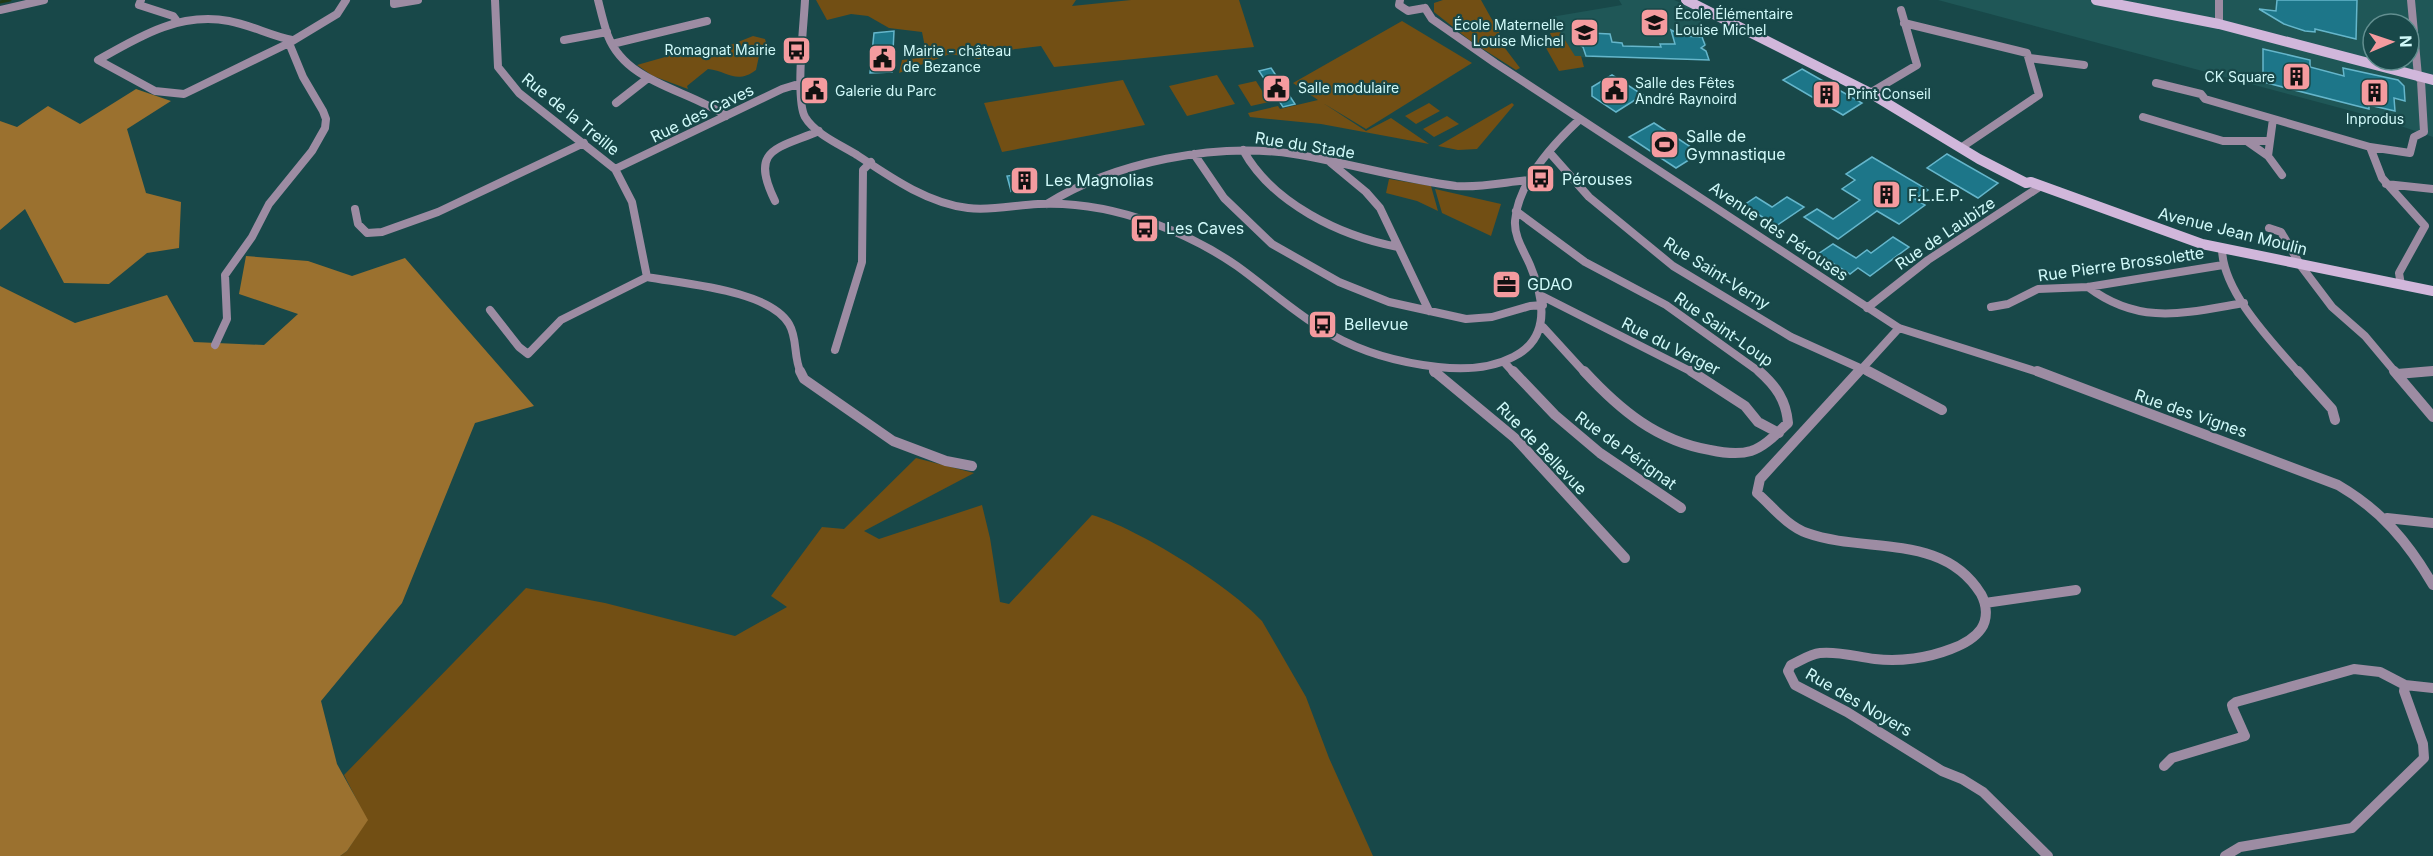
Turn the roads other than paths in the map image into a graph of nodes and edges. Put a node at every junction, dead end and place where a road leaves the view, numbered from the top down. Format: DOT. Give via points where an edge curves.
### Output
graph roads {
  1 [pos="45,0"];
  2 [pos="141,0"];
  3 [pos="346,0"];
  4 [pos="394,0"];
  5 [pos="418,0"];
  6 [pos="495,0"];
  7 [pos="598,0"];
  8 [pos="805,0"];
  9 [pos="1390,0"];
  10 [pos="1686,0"];
  11 [pos="2096,0"];
  12 [pos="2219,0"];
  13 [pos="2411,0"];
  14 [pos="1399,1"];
  15 [pos="1695,2"];
  16 [pos="1426,3"];
  17 [pos="0,10"];
  18 [pos="1901,10"];
  19 [pos="1414,12"];
  20 [pos="176,20"];
  21 [pos="1432,20"];
  22 [pos="707,21"];
  23 [pos="1905,22"];
  24 [pos="2218,24"];
  25 [pos="608,32"];
  26 [pos="564,40"];
  27 [pos="291,41"];
  28 [pos="612,44"];
  29 [pos="2029,58"];
  30 [pos="2085,65"];
  31 [pos="2418,76"];
  32 [pos="648,78"];
  33 [pos="2433,80"];
  34 [pos="2157,83"];
  35 [pos="801,87"];
  36 [pos="1870,93"];
  37 [pos="616,103"];
  38 [pos="726,116"];
  39 [pos="2143,117"];
  40 [pos="1580,119"];
  41 [pos="2273,119"];
  42 [pos="819,131"];
  43 [pos="2270,141"];
  44 [pos="2248,142"];
  45 [pos="584,143"];
  46 [pos="1962,147"];
  47 [pos="2370,147"];
  48 [pos="1243,150"];
  49 [pos="1550,153"];
  50 [pos="1194,154"];
  51 [pos="2268,156"];
  52 [pos="871,162"];
  53 [pos="1331,163"];
  54 [pos="615,169"];
  55 [pos="2282,175"];
  56 [pos="1529,180"];
  57 [pos="2036,184"];
  58 [pos="2386,184"];
  59 [pos="2433,189"];
  60 [pos="775,201"];
  61 [pos="1047,204"];
  62 [pos="355,209"];
  63 [pos="1516,211"];
  64 [pos="2269,228"];
  65 [pos="1398,247"];
  66 [pos="2222,248"];
  67 [pos="2223,265"];
  68 [pos="2301,266"];
  69 [pos="647,277"];
  70 [pos="2401,285"];
  71 [pos="2088,287"];
  72 [pos="2433,291"];
  73 [pos="1542,301"];
  74 [pos="2244,303"];
  75 [pos="1991,306"];
  76 [pos="1867,308"];
  77 [pos="490,310"];
  78 [pos="1429,311"];
  79 [pos="1543,327"];
  80 [pos="1899,328"];
  81 [pos="215,345"];
  82 [pos="835,350"];
  83 [pos="1504,362"];
  84 [pos="1432,367"];
  85 [pos="1860,368"];
  86 [pos="2433,371"];
  87 [pos="2397,374"];
  88 [pos="1942,410"];
  89 [pos="2433,417"];
  90 [pos="2335,420"];
  91 [pos="1788,423"];
  92 [pos="1803,432"];
  93 [pos="1779,433"];
  94 [pos="972,466"];
  95 [pos="1682,508"];
  96 [pos="2387,518"];
  97 [pos="2433,523"];
  98 [pos="1625,558"];
  99 [pos="2433,585"];
  100 [pos="2076,590"];
  101 [pos="1985,603"];
  102 [pos="2405,685"];
  103 [pos="2433,688"];
  104 [pos="2164,766"];
  105 [pos="2048,856"];
  106 [pos="2225,856"];
  1 -- 17 [label="street"];
  2 -- 20 [label="street" via="140,5"];
  3 -- 27 [label="street" via="325,23"];
  4 -- 5 [label="street" via="394,4"];
  6 -- 45 [label="street, Rue de la Treille" via="498,67 519,93"];
  7 -- 25 [label="street"];
  8 -- 35 [label="street"];
  9 -- 14 [label="street"];
  10 -- 15 [label="main road, Avenue Jean Moulin"];
  11 -- 24 [label="main road"];
  12 -- 24 [label="street"];
  13 -- 31 [label="street"];
  14 -- 19 [label="street, Avenue des Pérouses" via="1405,10"];
  15 -- 36 [label="main road, Avenue Jean Moulin"];
  16 -- 19 [label="street"];
  16 -- 21 [label="street, Avenue des Pérouses"];
  18 -- 23 [label="street"];
  19 -- 21 [label="street, Avenue des Pérouses"];
  20 -- 27 [label="street" via="209,18 253,26"];
  20 -- 27 [label="street" via="98,60 155,91 184,94"];
  21 -- 40 [label="street, Avenue des Pérouses"];
  22 -- 28 [label="street"];
  23 -- 29 [label="street" via="2027,53"];
  23 -- 36 [label="street" via="1917,65"];
  24 -- 31 [label="main road"];
  25 -- 26 [label="street"];
  25 -- 28 [label="street"];
  27 -- 81 [label="street" via="303,77 323,111 325,128 312,151 269,204 252,237 225,274 227,319"];
  28 -- 32 [label="street" via="627,64"];
  29 -- 30 [label="street"];
  29 -- 46 [label="street" via="2040,95"];
  31 -- 33 [label="main road"];
  31 -- 47 [label="street" via="2424,132 2414,137 2410,153"];
  32 -- 37 [label="street"];
  32 -- 38 [label="street" via="690,94"];
  34 -- 41 [label="street"];
  35 -- 38 [label="street, Rue des Caves" via="782,89"];
  35 -- 42 [label="street" via="803,113"];
  36 -- 46 [label="main road, Avenue Jean Moulin"];
  38 -- 54 [label="street, Rue des Caves"];
  39 -- 44 [label="street" via="2223,141"];
  40 -- 49 [label="street"];
  40 -- 76 [label="street, Avenue des Pérouses"];
  41 -- 43 [label="street"];
  41 -- 47 [label="street"];
  42 -- 52 [label="street"];
  42 -- 60 [label="street" via="768,153 764,166"];
  43 -- 44 [label="street"];
  43 -- 51 [label="street"];
  44 -- 51 [label="street"];
  45 -- 54 [label="street, Rue de la Treille"];
  45 -- 62 [label="street" via="446,209 380,233 367,233 358,224"];
  46 -- 57 [label="main road, Avenue Jean Moulin" via="2007,174"];
  47 -- 58 [label="street"];
  48 -- 50 [label="street, Rue du Stade"];
  48 -- 53 [label="street, Rue du Stade" via="1293,154"];
  48 -- 65 [label="street" via="1262,175 1305,210 1371,243"];
  49 -- 56 [label="street"];
  49 -- 85 [label="street, Rue Saint-Verny" via="1603,209 1673,266 1791,337"];
  50 -- 61 [label="street, Rue du Stade" via="1150,162 1072,190"];
  50 -- 78 [label="street" via="1224,198 1272,244 1339,282 1389,302"];
  51 -- 55 [label="street"];
  52 -- 61 [label="street" via="926,196 965,208"];
  52 -- 82 [label="street" via="863,170 862,262"];
  53 -- 56 [label="street, Rue du Stade" via="1458,186"];
  53 -- 65 [label="street" via="1380,208"];
  54 -- 69 [label="street, Rue de la Treille" via="632,202"];
  56 -- 63 [label="street"];
  57 -- 66 [label="main road, Avenue Jean Moulin" via="2155,229"];
  57 -- 76 [label="street, Rue de Laubize"];
  58 -- 59 [label="street"];
  58 -- 70 [label="street" via="2425,226 2399,273"];
  61 -- 84 [label="street" via="1115,213 1174,231 1237,266 1333,336 1375,354"];
  63 -- 73 [label="street" via="1515,232"];
  63 -- 91 [label="street, Rue Saint-Loup" via="1585,262 1666,305 1752,364 1776,386 1787,410"];
  64 -- 68 [label="street" via="2281,232"];
  65 -- 78 [label="street"];
  66 -- 67 [label="street"];
  66 -- 68 [label="main road, Avenue Jean Moulin"];
  67 -- 71 [label="street, Rue Pierre Brossolette"];
  67 -- 74 [label="street"];
  68 -- 70 [label="main road, Avenue Jean Moulin"];
  68 -- 87 [label="street" via="2332,307 2366,336"];
  69 -- 77 [label="street" via="561,320 528,354"];
  69 -- 94 [label="street" via="749,296 770,306 788,322 804,379 893,441"];
  70 -- 72 [label="main road, Avenue Jean Moulin"];
  71 -- 74 [label="street" via="2114,306 2140,313 2167,314"];
  71 -- 75 [label="street, Rue Pierre Brossolette" via="2038,289 2008,304"];
  73 -- 78 [label="street" via="1478,320"];
  73 -- 79 [label="street"];
  73 -- 93 [label="street, Rue du Verger" via="1705,378 1745,406 1758,422"];
  74 -- 90 [label="street" via="2332,409"];
  76 -- 80 [label="street, Avenue des Pérouses"];
  79 -- 83 [label="street" via="1528,348"];
  79 -- 93 [label="street" via="1624,412 1661,436 1732,453 1761,449"];
  80 -- 85 [label="street"];
  80 -- 96 [label="street, Rue des Vignes" via="2013,362 2276,460 2345,488"];
  83 -- 84 [label="street" via="1475,368"];
  83 -- 95 [label="street, Rue de Pérignat" via="1555,416 1600,453"];
  84 -- 98 [label="street, Rue de Bellevue" via="1435,374 1516,439"];
  85 -- 88 [label="street, Rue Saint-Verny"];
  85 -- 92 [label="street"];
  86 -- 87 [label="street"];
  87 -- 89 [label="street"];
  91 -- 92 [label="street"];
  91 -- 93 [label="street"];
  92 -- 101 [label="street" via="1760,478 1757,494 1803,532 1935,555 1968,576"];
  96 -- 97 [label="street"];
  96 -- 99 [label="street, Rue des Vignes"];
  100 -- 101 [label="street"];
  101 -- 105 [label="street, Rue des Noyers" via="1983,628 1952,648 1898,661 1818,653 1791,665 1788,671 1795,685 1983,792"];
  102 -- 103 [label="street"];
  102 -- 104 [label="street" via="2380,672 2354,669 2236,702 2232,705 2233,713 2245,736 2172,758"];
  102 -- 106 [label="street" via="2423,744 2424,758 2418,766 2352,828 2240,847"];
}
